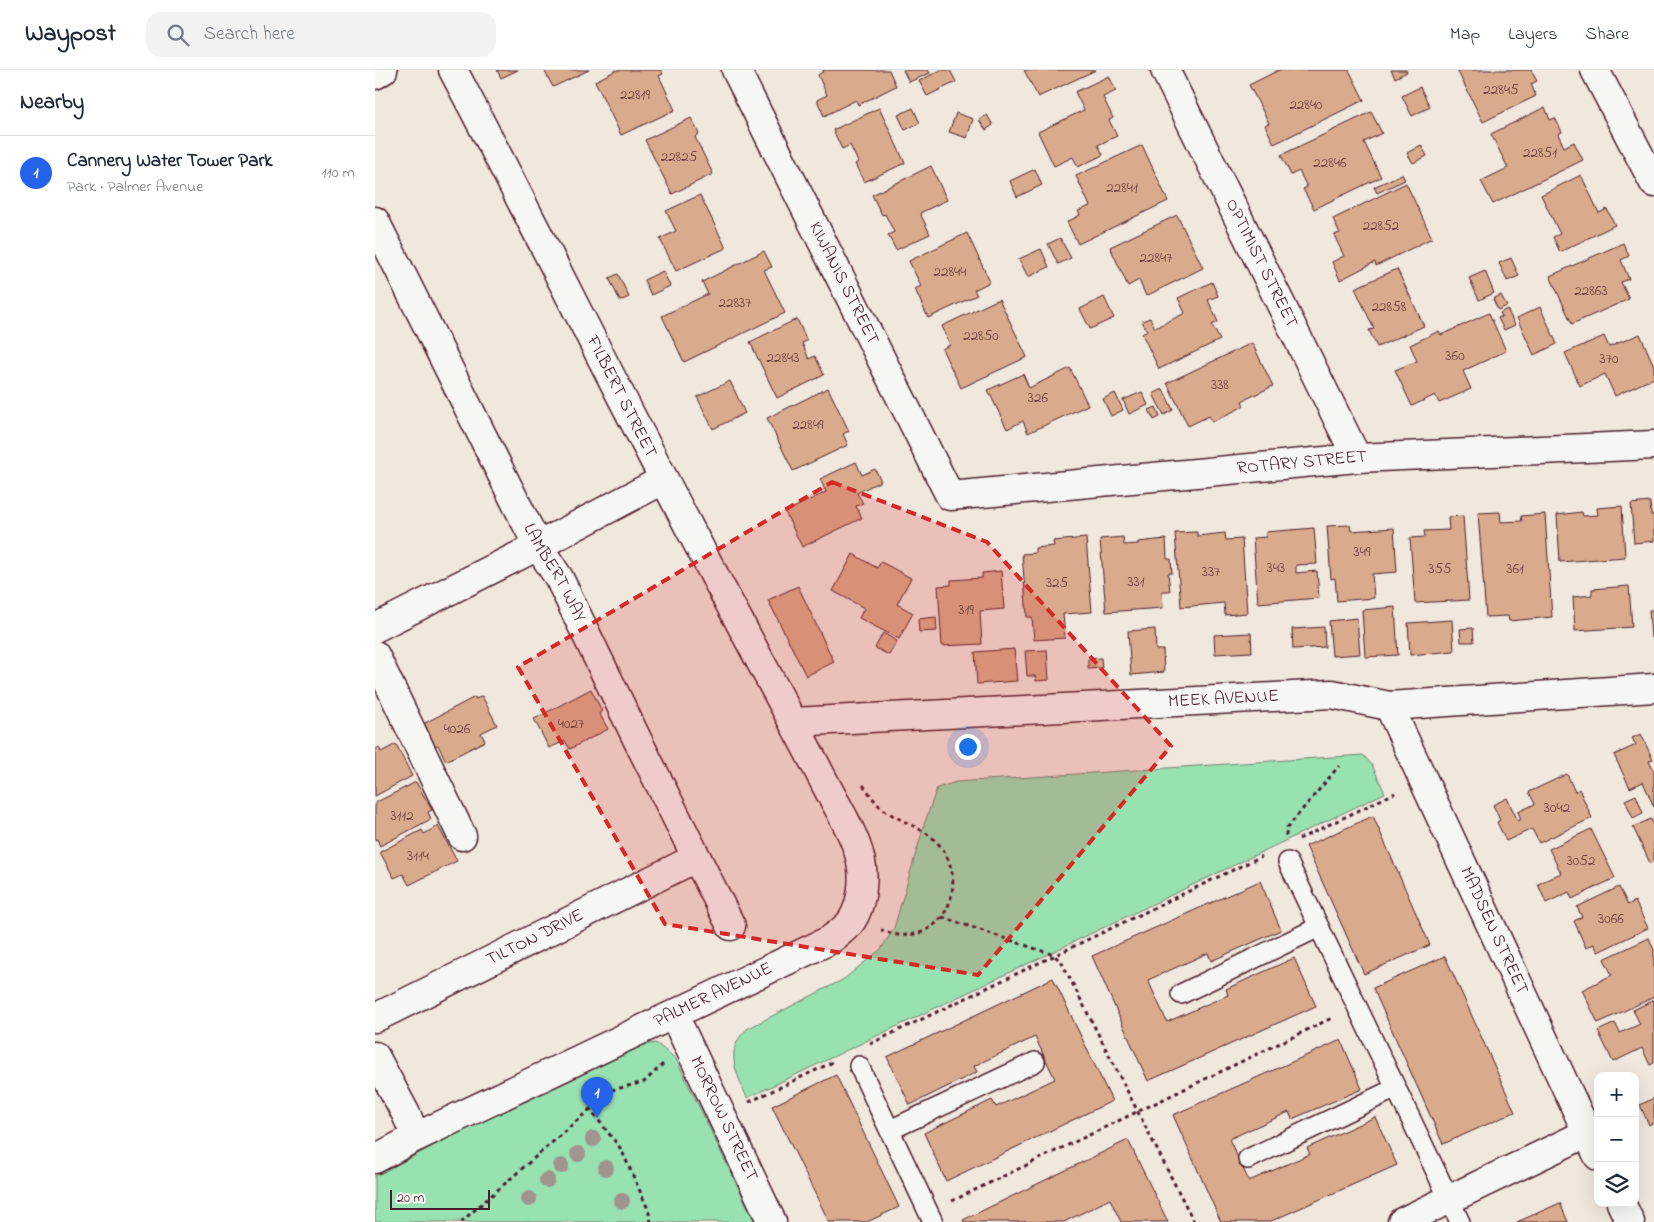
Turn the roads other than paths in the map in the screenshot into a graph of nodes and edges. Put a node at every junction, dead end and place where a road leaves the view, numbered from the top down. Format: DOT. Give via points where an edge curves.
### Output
graph roads {
  1 [pos="383,70"];
  2 [pos="453,70"];
  3 [pos="736,70"];
  4 [pos="1165,70"];
  5 [pos="1595,70"];
  6 [pos="375,75"];
  7 [pos="1654,183"];
  8 [pos="375,221"];
  9 [pos="1654,445"];
  10 [pos="1357,458"];
  11 [pos="663,480"];
  12 [pos="950,496"];
  13 [pos="538,546"];
  14 [pos="375,628"];
  15 [pos="375,655"];
  16 [pos="1654,688"];
  17 [pos="1389,706"];
  18 [pos="793,722"];
  19 [pos="462,836"];
  20 [pos="1287,853"];
  21 [pos="696,858"];
  22 [pos="731,926"];
  23 [pos="1319,927"];
  24 [pos="1181,994"];
  25 [pos="674,1015"];
  26 [pos="375,1018"];
  27 [pos="375,1056"];
  28 [pos="1035,1062"];
  29 [pos="859,1066"];
  30 [pos="1396,1088"];
  31 [pos="890,1130"];
  32 [pos="416,1136"];
  33 [pos="1592,1144"];
  34 [pos="375,1159"];
  35 [pos="1248,1159"];
  36 [pos="1623,1207"];
  37 [pos="1455,1211"];
  38 [pos="931,1217"];
  39 [pos="772,1222"];
  40 [pos="1403,1222"];
  41 [pos="1630,1222"];
  1 -- 6 [label="street"];
  2 -- 11 [label="street, FILBERT STREET"];
  3 -- 12 [label="street, KIWANIS STREET"];
  4 -- 10 [label="street, OPTIMIST STREET"];
  5 -- 7 [label="street"];
  8 -- 13 [label="street, LAMBERT WAY"];
  9 -- 10 [label="street, ROTARY STREET"];
  10 -- 12 [label="street, ROTARY STREET"];
  11 -- 13 [label="street"];
  11 -- 18 [label="street, FILBERT STREET"];
  13 -- 14 [label="street"];
  13 -- 21 [label="street, LAMBERT WAY" via="559,578"];
  15 -- 19 [label="street"];
  16 -- 17 [label="street, MEEK AVENUE"];
  17 -- 18 [label="street, MEEK AVENUE" via="1331,694"];
  17 -- 33 [label="street, MADSEN STREET"];
  18 -- 25 [label="street, PALMER AVENUE" via="859,851 863,868 858,908 852,921 830,940"];
  20 -- 23 [label="lane"];
  21 -- 22 [label="street, LAMBERT WAY"];
  21 -- 26 [label="street, TILTON DRIVE"];
  23 -- 24 [label="lane"];
  23 -- 30 [label="lane"];
  25 -- 32 [label="street, PALMER AVENUE"];
  25 -- 39 [label="street, MORROW STREET"];
  27 -- 32 [label="street"];
  28 -- 31 [label="lane"];
  29 -- 31 [label="lane"];
  30 -- 35 [label="lane"];
  30 -- 37 [label="lane"];
  31 -- 38 [label="lane"];
  32 -- 34 [label="street, PALMER AVENUE"];
  33 -- 37 [label="street"];
  36 -- 41 [label="street"];
  37 -- 40 [label="street"];
}
